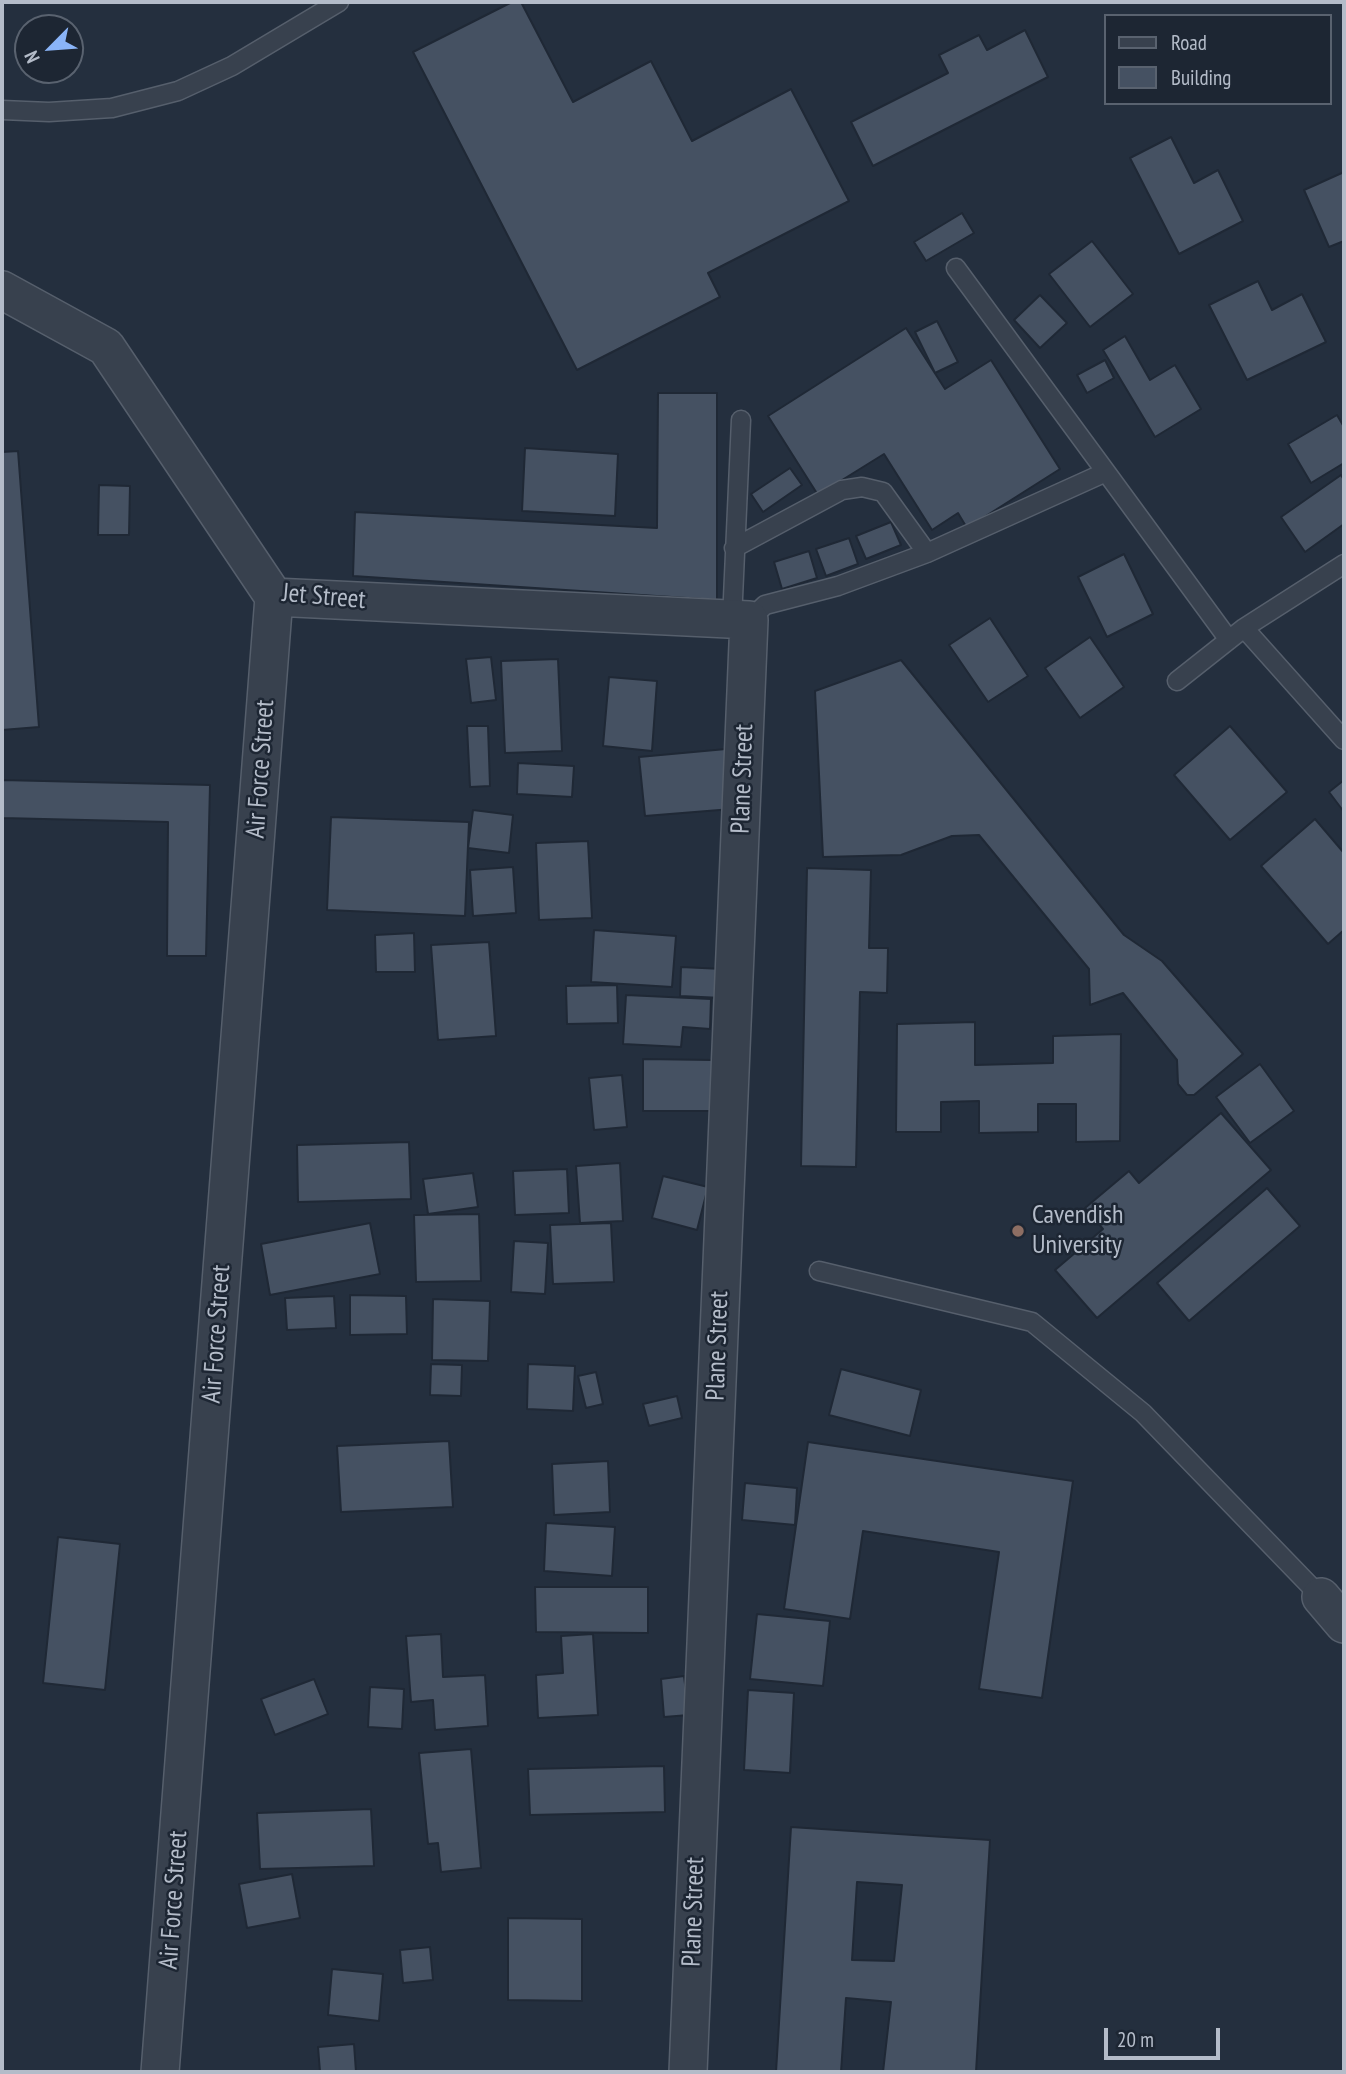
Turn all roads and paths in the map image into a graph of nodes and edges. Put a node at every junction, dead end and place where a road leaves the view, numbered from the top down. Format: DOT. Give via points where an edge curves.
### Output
graph roads {
  1 [pos="339,2"];
  2 [pos="2,110"];
  3 [pos="956,268"];
  4 [pos="2,290"];
  5 [pos="741,420"];
  6 [pos="1106,472"];
  7 [pos="734,548"];
  8 [pos="927,553"];
  9 [pos="1344,564"];
  10 [pos="274,597"];
  11 [pos="741,620"];
  12 [pos="1244,628"];
  13 [pos="1229,640"];
  14 [pos="1177,681"];
  15 [pos="1344,740"];
  16 [pos="819,1272"];
  17 [pos="1321,1597"];
  18 [pos="1344,1624"];
  19 [pos="160,2072"];
  20 [pos="688,2072"];
  1 -- 2 [label="lane" via="232,66 178,92 112,108"];
  3 -- 6 [label="lane"];
  4 -- 10 [label="street, Jet Street" via="106,347"];
  5 -- 7 [label="lane"];
  6 -- 8 [label="lane"];
  6 -- 13 [label="lane"];
  7 -- 8 [label="lane" via="842,490 862,487 883,492"];
  7 -- 11 [label="lane"];
  8 -- 11 [label="lane" via="838,586 765,605"];
  9 -- 12 [label="lane"];
  10 -- 11 [label="street, Jet Street"];
  10 -- 19 [label="street, Air Force Street"];
  11 -- 20 [label="street, Plane Street"];
  12 -- 13 [label="lane"];
  12 -- 15 [label="lane"];
  13 -- 14 [label="lane"];
  16 -- 17 [label="lane" via="1032,1322 1143,1413"];
  17 -- 18 [label="street"];
}
